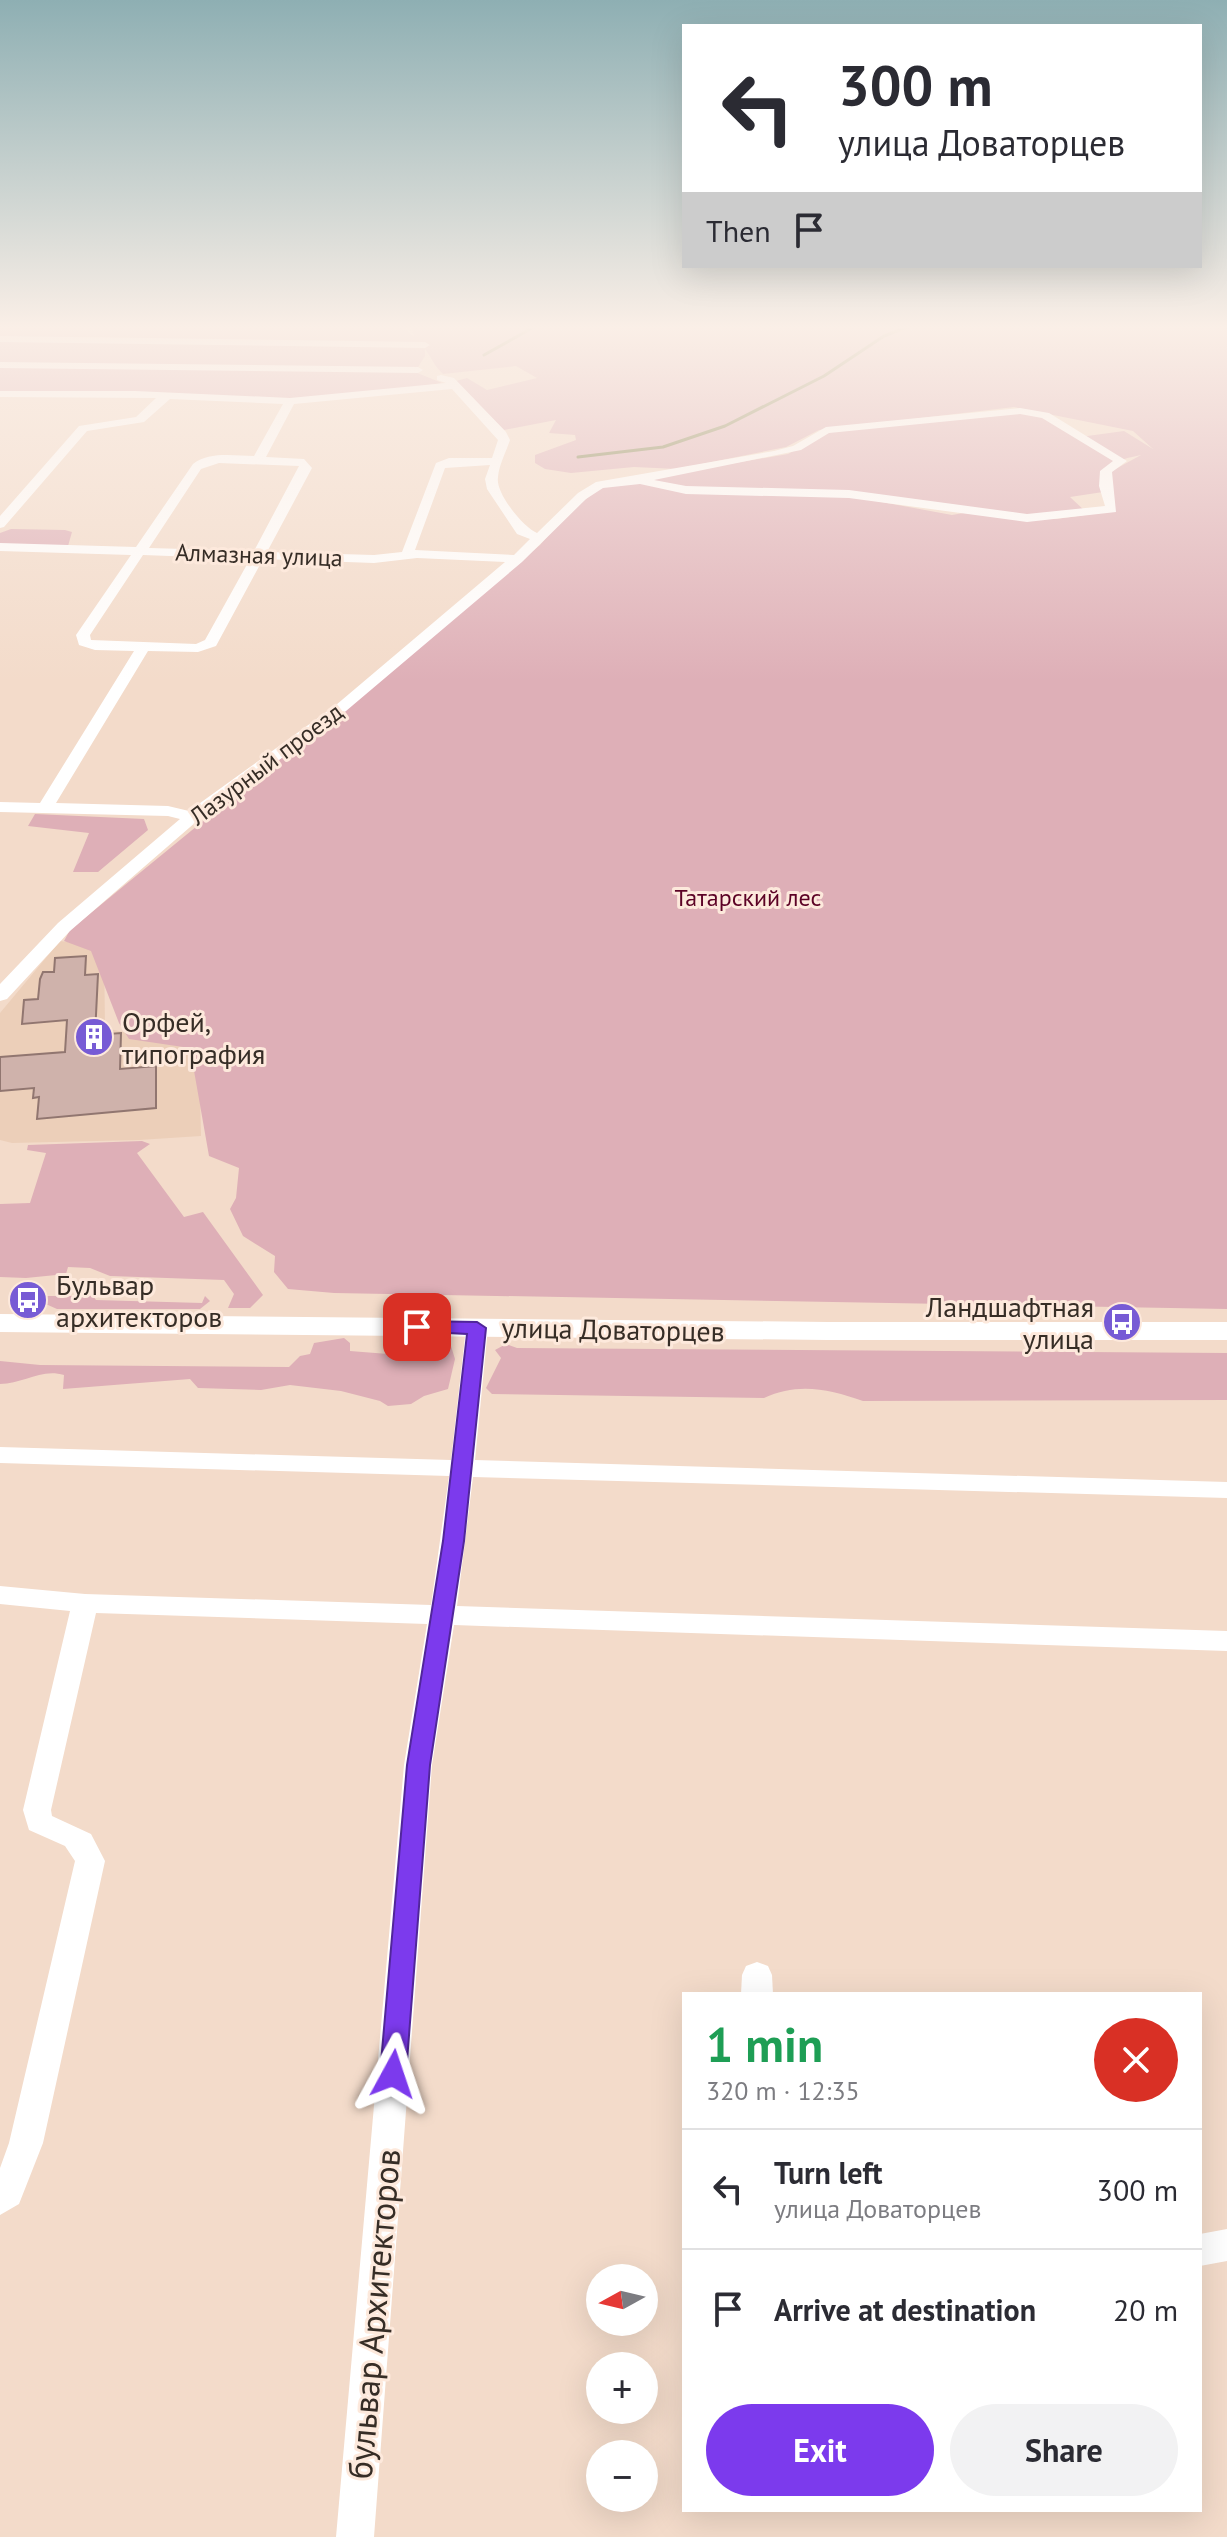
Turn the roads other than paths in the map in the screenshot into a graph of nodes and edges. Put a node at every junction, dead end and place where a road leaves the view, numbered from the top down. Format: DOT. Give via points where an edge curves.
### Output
graph roads {
  1 [pos="68,445"];
  2 [pos="266,445"];
  3 [pos="502,445"];
  4 [pos="801,445"];
  5 [pos="1095,445"];
  6 [pos="258,460"];
  7 [pos="496,461"];
  8 [pos="640,480"];
  9 [pos="0,524"];
  10 [pos="538,538"];
  11 [pos="0,547"];
  12 [pos="142,551"];
  13 [pos="258,554"];
  14 [pos="407,555"];
  15 [pos="517,559"];
  16 [pos="144,647"];
  17 [pos="0,807"];
  18 [pos="45,808"];
  19 [pos="192,817"];
  20 [pos="3,988"];
  21 [pos="0,1323"];
  22 [pos="477,1328"];
  23 [pos="1227,1331"];
  24 [pos="2,1460"];
  25 [pos="462,1467"];
  26 [pos="1227,1490"];
  27 [pos="0,1595"];
  28 [pos="85,1603"];
  29 [pos="442,1615"];
  30 [pos="1227,1641"];
  31 [pos="0,2199"];
  32 [pos="1227,2245"];
  33 [pos="1202,2250"];
  34 [pos="355,2537"];
  1 -- 9 [label="street"];
  2 -- 6 [label="street"];
  3 -- 7 [label="street"];
  4 -- 8 [label="street"];
  5 -- 8 [label="street" via="1121,461 1106,471 1112,509 1027,518 849,494 686,490"];
  6 -- 12 [label="street" via="203,462"];
  6 -- 13 [label="street" via="304,463 306,468"];
  7 -- 10 [label="street" via="493,489 521,531"];
  7 -- 14 [label="street" via="440,466"];
  8 -- 10 [label="street, Лазурный проезд" via="600,485"];
  10 -- 15 [label="street, Лазурный проезд"];
  11 -- 12 [label="street, Алмазная улица"];
  12 -- 13 [label="street, Алмазная улица"];
  12 -- 16 [label="street" via="82,639 95,646"];
  13 -- 14 [label="street, Алмазная улица" via="389,559"];
  13 -- 16 [label="street" via="211,643 198,648"];
  14 -- 15 [label="street, Алмазная улица"];
  15 -- 19 [label="street, Лазурный проезд" via="341,708"];
  16 -- 18 [label="street"];
  17 -- 18 [label="street"];
  18 -- 19 [label="street" via="168,811"];
  19 -- 20 [label="street, Лазурный проезд" via="64,927"];
  21 -- 22 [label="main road, улица Доваторцев"];
  22 -- 23 [label="main road, улица Доваторцев"];
  22 -- 25 [label="street, бульвар Архитекторов"];
  24 -- 25 [label="street"];
  25 -- 26 [label="street"];
  25 -- 29 [label="street, бульвар Архитекторов"];
  27 -- 28 [label="street"];
  28 -- 29 [label="street"];
  28 -- 31 [label="street" via="37,1810 39,1822 49,1830 74,1834 86,1845 90,1861 26,2143"];
  29 -- 30 [label="street"];
  29 -- 34 [label="street, бульвар Архитекторов" via="418,1765"];
  32 -- 33 [label="street"];
}
